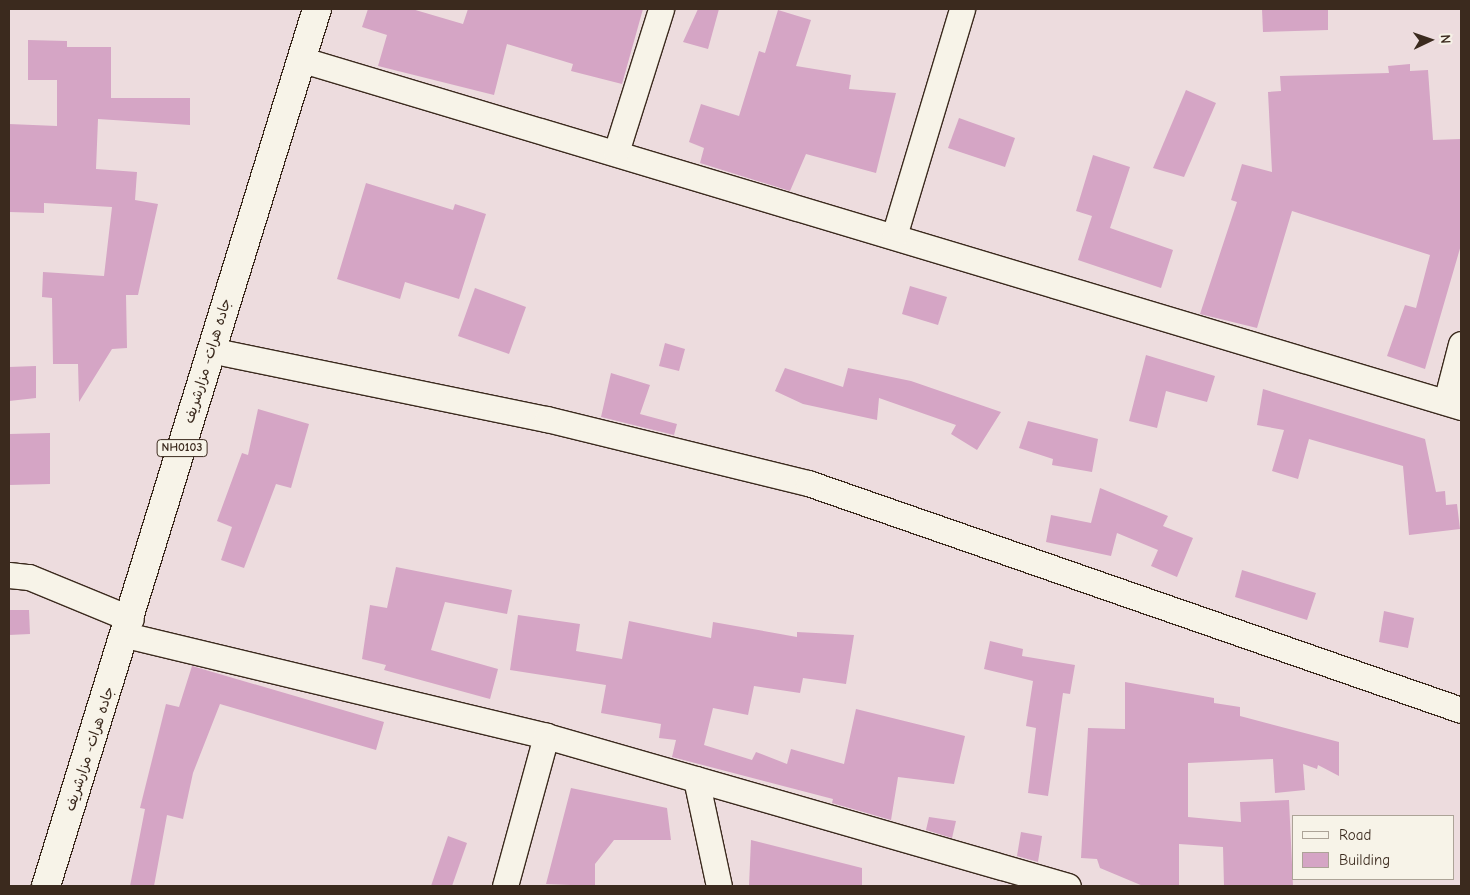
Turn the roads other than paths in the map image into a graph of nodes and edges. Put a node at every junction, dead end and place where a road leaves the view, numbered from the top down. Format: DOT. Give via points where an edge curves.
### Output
graph roads {
  1 [pos="317,9"];
  2 [pos="661,9"];
  3 [pos="962,9"];
  4 [pos="303,60"];
  5 [pos="616,152"];
  6 [pos="894,236"];
  7 [pos="1461,344"];
  8 [pos="210,350"];
  9 [pos="1454,405"];
  10 [pos="9,575"];
  11 [pos="129,627"];
  12 [pos="1461,710"];
  13 [pos="546,736"];
  14 [pos="696,779"];
  15 [pos="1002,876"];
  16 [pos="46,886"];
  17 [pos="505,886"];
  18 [pos="719,886"];
  19 [pos="1068,886"];
  1 -- 4 [label="highway, جاده هرات- مزارشریف / NH0103"];
  2 -- 5 [label="street"];
  3 -- 6 [label="street"];
  4 -- 5 [label="street"];
  4 -- 8 [label="highway, جاده هرات- مزارشریف / NH0103"];
  5 -- 6 [label="street"];
  6 -- 9 [label="street"];
  7 -- 9 [label="street"];
  8 -- 11 [label="highway, جاده هرات- مزارشریف / NH0103"];
  8 -- 12 [label="street" via="547,419 808,483"];
  10 -- 11 [label="street" via="29,577"];
  11 -- 13 [label="street"];
  11 -- 16 [label="highway, جاده هرات- مزارشریف / NH0103"];
  13 -- 14 [label="street"];
  13 -- 17 [label="street"];
  14 -- 15 [label="street"];
  14 -- 18 [label="street"];
  15 -- 19 [label="street"];
}
